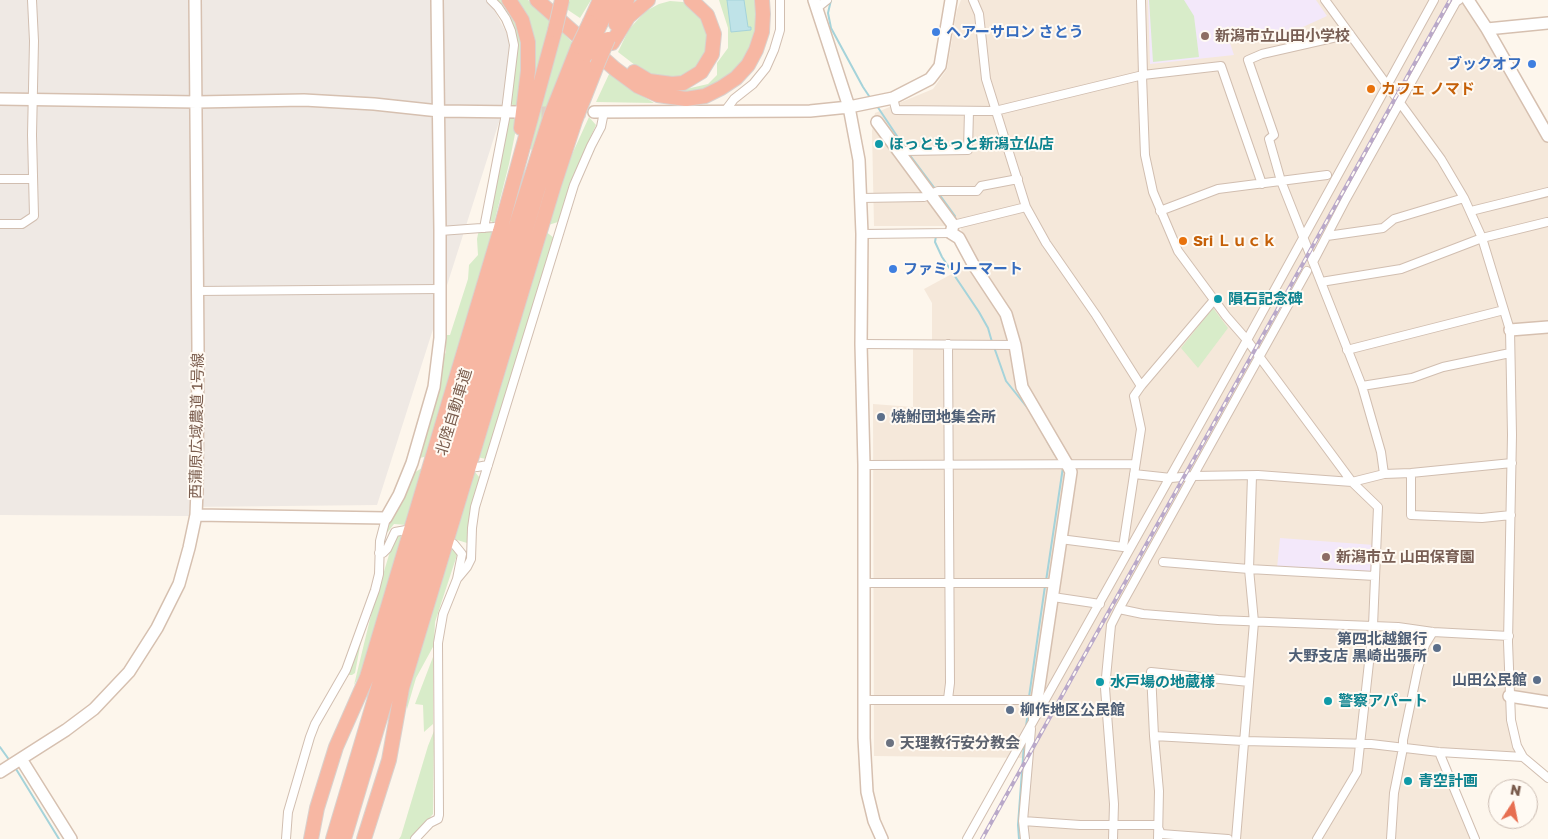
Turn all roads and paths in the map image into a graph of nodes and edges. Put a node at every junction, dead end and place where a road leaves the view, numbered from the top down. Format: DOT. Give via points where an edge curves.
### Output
graph roads {
  1 [pos="32,0"];
  2 [pos="195,0"];
  3 [pos="437,0"];
  4 [pos="491,0"];
  5 [pos="510,0"];
  6 [pos="537,0"];
  7 [pos="550,0"];
  8 [pos="562,0"];
  9 [pos="600,0"];
  10 [pos="612,0"];
  11 [pos="627,0"];
  12 [pos="648,0"];
  13 [pos="691,0"];
  14 [pos="762,0"];
  15 [pos="780,0"];
  16 [pos="827,0"];
  17 [pos="951,0"];
  18 [pos="973,0"];
  19 [pos="1141,0"];
  20 [pos="1326,0"];
  21 [pos="1434,0"];
  22 [pos="1459,0"];
  23 [pos="1468,0"];
  24 [pos="815,4"];
  25 [pos="1548,23"];
  26 [pos="594,25"];
  27 [pos="1487,29"];
  28 [pos="1350,34"];
  29 [pos="610,41"];
  30 [pos="582,51"];
  31 [pos="1142,75"];
  32 [pos="1387,86"];
  33 [pos="892,98"];
  34 [pos="0,100"];
  35 [pos="33,100"];
  36 [pos="197,102"];
  37 [pos="1400,103"];
  38 [pos="849,107"];
  39 [pos="439,111"];
  40 [pos="725,111"];
  41 [pos="969,111"];
  42 [pos="995,111"];
  43 [pos="505,112"];
  44 [pos="519,112"];
  45 [pos="599,112"];
  46 [pos="877,122"];
  47 [pos="1548,136"];
  48 [pos="900,153"];
  49 [pos="1328,175"];
  50 [pos="0,179"];
  51 [pos="33,179"];
  52 [pos="1018,179"];
  53 [pos="1281,181"];
  54 [pos="1262,184"];
  55 [pos="1548,192"];
  56 [pos="929,193"];
  57 [pos="861,198"];
  58 [pos="1464,198"];
  59 [pos="1026,207"];
  60 [pos="1160,211"];
  61 [pos="1471,211"];
  62 [pos="1546,222"];
  63 [pos="0,224"];
  64 [pos="484,228"];
  65 [pos="497,229"];
  66 [pos="952,229"];
  67 [pos="440,230"];
  68 [pos="862,234"];
  69 [pos="1327,236"];
  70 [pos="1303,238"];
  71 [pos="1482,238"];
  72 [pos="1313,262"];
  73 [pos="1307,271"];
  74 [pos="1321,282"];
  75 [pos="440,289"];
  76 [pos="196,290"];
  77 [pos="1214,300"];
  78 [pos="1504,310"];
  79 [pos="1548,327"];
  80 [pos="1510,330"];
  81 [pos="1247,340"];
  82 [pos="861,344"];
  83 [pos="948,344"];
  84 [pos="1014,346"];
  85 [pos="1347,350"];
  86 [pos="1510,353"];
  87 [pos="1259,357"];
  88 [pos="1141,386"];
  89 [pos="1362,386"];
  90 [pos="412,463"];
  91 [pos="1512,463"];
  92 [pos="948,464"];
  93 [pos="1067,464"];
  94 [pos="1136,464"];
  95 [pos="488,465"];
  96 [pos="864,465"];
  97 [pos="425,467"];
  98 [pos="477,467"];
  99 [pos="1411,473"];
  100 [pos="1134,474"];
  101 [pos="1384,474"];
  102 [pos="1193,476"];
  103 [pos="1252,476"];
  104 [pos="1170,478"];
  105 [pos="1352,482"];
  106 [pos="196,515"];
  107 [pos="1511,515"];
  108 [pos="386,518"];
  109 [pos="406,530"];
  110 [pos="1060,538"];
  111 [pos="454,544"];
  112 [pos="379,553"];
  113 [pos="1163,562"];
  114 [pos="1249,569"];
  115 [pos="1375,576"];
  116 [pos="456,578"];
  117 [pos="865,583"];
  118 [pos="950,583"];
  119 [pos="1054,583"];
  120 [pos="1052,597"];
  121 [pos="1100,604"];
  122 [pos="1119,609"];
  123 [pos="1254,622"];
  124 [pos="1373,626"];
  125 [pos="1433,632"];
  126 [pos="1509,636"];
  127 [pos="1248,682"];
  128 [pos="1509,696"];
  129 [pos="948,699"];
  130 [pos="864,700"];
  131 [pos="1037,700"];
  132 [pos="1548,702"];
  133 [pos="1032,725"];
  134 [pos="1154,736"];
  135 [pos="1244,740"];
  136 [pos="1361,743"];
  137 [pos="1403,748"];
  138 [pos="1439,752"];
  139 [pos="1524,757"];
  140 [pos="21,759"];
  141 [pos="0,772"];
  142 [pos="1548,778"];
  143 [pos="1023,821"];
  144 [pos="1112,825"];
  145 [pos="1157,825"];
  146 [pos="71,839"];
  147 [pos="286,839"];
  148 [pos="311,839"];
  149 [pos="332,839"];
  150 [pos="344,839"];
  151 [pos="364,839"];
  152 [pos="416,839"];
  153 [pos="882,839"];
  154 [pos="968,839"];
  155 [pos="1025,839"];
  156 [pos="1114,839"];
  157 [pos="1158,839"];
  158 [pos="1228,839"];
  159 [pos="1236,839"];
  160 [pos="1317,839"];
  161 [pos="1391,839"];
  162 [pos="1475,839"];
  1 -- 35 [label="street"];
  2 -- 36 [label="street, 西蒲原広域農道 1号線"];
  3 -- 39 [label="street"];
  4 -- 43 [label="street" via="506,19 514,45"];
  5 -- 65 [label="highway" via="526,31 529,55 523,120"];
  6 -- 14 [label="highway" via="638,86 658,95 686,99 705,96 721,88 748,65 762,32"];
  7 -- 13 [label="highway" via="638,75 649,81 672,84 683,83 701,72 712,54 712,24"];
  8 -- 65 [label="highway, bridge"];
  9 -- 26 [label="highway, 北陸自動車道"];
  10 -- 26 [label="highway, 北陸自動車道"];
  11 -- 29 [label="highway"];
  12 -- 29 [label="highway" via="636,8"];
  15 -- 40 [label="street" via="780,30 766,68"];
  16 -- 24 [label="street"];
  17 -- 33 [label="street" via="940,66 930,79"];
  18 -- 42 [label="street" via="979,14 986,79"];
  19 -- 31 [label="street"];
  20 -- 28 [label="street"];
  21 -- 32 [label="street"];
  22 -- 37 [label="street"];
  23 -- 27 [label="street"];
  24 -- 38 [label="street"];
  25 -- 27 [label="street"];
  26 -- 30 [label="highway, 北陸自動車道, bridge"];
  27 -- 47 [label="street"];
  28 -- 32 [label="street"];
  28 -- 53 [label="street" via="1248,60 1274,135 1269,139"];
  29 -- 151 [label="highway, bridge" via="564,151 402,688 389,760"];
  30 -- 149 [label="highway, 北陸自動車道" via="552,115 518,219"];
  30 -- 150 [label="highway, 北陸自動車道"];
  31 -- 42 [label="street"];
  31 -- 54 [label="street" via="1222,66"];
  31 -- 60 [label="street" via="1146,155"];
  32 -- 37 [label="street"];
  32 -- 70 [label="street"];
  33 -- 38 [label="street"];
  33 -- 41 [label="street" via="896,110"];
  34 -- 35 [label="street"];
  35 -- 36 [label="street"];
  35 -- 51 [label="street"];
  36 -- 39 [label="street" via="304,100"];
  36 -- 76 [label="street, 西蒲原広域農道 1号線"];
  37 -- 58 [label="street"];
  37 -- 69 [label="street"];
  38 -- 40 [label="street" via="810,111"];
  38 -- 57 [label="street" via="859,160"];
  39 -- 43 [label="street"];
  39 -- 67 [label="street"];
  40 -- 45 [label="street"];
  41 -- 42 [label="street"];
  41 -- 48 [label="street" via="968,150"];
  42 -- 52 [label="street"];
  43 -- 44 [label="street"];
  43 -- 64 [label="street"];
  45 -- 95 [label="street" via="601,127 557,229"];
  46 -- 48 [label="street"];
  48 -- 56 [label="street"];
  49 -- 53 [label="street"];
  50 -- 51 [label="street"];
  51 -- 63 [label="street" via="34,216 22,224"];
  52 -- 56 [label="street" via="981,186 977,191"];
  52 -- 59 [label="street"];
  53 -- 54 [label="street"];
  53 -- 70 [label="street"];
  54 -- 60 [label="street" via="1218,189"];
  55 -- 61 [label="street"];
  56 -- 57 [label="street" via="924,197"];
  56 -- 66 [label="street"];
  57 -- 68 [label="street"];
  58 -- 61 [label="street"];
  58 -- 69 [label="street" via="1394,218 1383,228"];
  59 -- 66 [label="street"];
  59 -- 88 [label="street" via="1046,243"];
  60 -- 77 [label="street" via="1178,250"];
  61 -- 71 [label="street"];
  62 -- 71 [label="street"];
  64 -- 65 [label="street"];
  64 -- 67 [label="street"];
  65 -- 148 [label="highway" via="367,677 336,747"];
  66 -- 68 [label="street"];
  66 -- 84 [label="street" via="1006,314"];
  67 -- 75 [label="street"];
  68 -- 82 [label="street"];
  69 -- 72 [label="street"];
  70 -- 72 [label="street"];
  70 -- 81 [label="street"];
  71 -- 74 [label="street" via="1401,268"];
  71 -- 78 [label="street"];
  72 -- 74 [label="street"];
  73 -- 87 [label="street"];
  74 -- 85 [label="street"];
  75 -- 76 [label="street"];
  75 -- 90 [label="street" via="440,338 434,387"];
  76 -- 106 [label="street, 西蒲原広域農道 1号線"];
  77 -- 81 [label="street"];
  77 -- 88 [label="street"];
  78 -- 80 [label="street"];
  78 -- 85 [label="street"];
  79 -- 80 [label="street"];
  80 -- 86 [label="street"];
  81 -- 87 [label="street"];
  81 -- 104 [label="street"];
  82 -- 83 [label="street"];
  82 -- 96 [label="street"];
  83 -- 84 [label="street"];
  83 -- 92 [label="street"];
  84 -- 93 [label="street" via="1022,387"];
  85 -- 89 [label="street"];
  86 -- 89 [label="street" via="1443,367 1412,378"];
  86 -- 91 [label="street"];
  87 -- 102 [label="street"];
  87 -- 105 [label="street"];
  88 -- 94 [label="street" via="1134,396 1141,429"];
  89 -- 101 [label="street"];
  90 -- 97 [label="street"];
  90 -- 108 [label="street"];
  91 -- 99 [label="street"];
  91 -- 107 [label="street"];
  92 -- 93 [label="street"];
  92 -- 96 [label="street"];
  92 -- 118 [label="street"];
  93 -- 94 [label="street"];
  93 -- 110 [label="street" via="1071,472"];
  94 -- 100 [label="street"];
  95 -- 98 [label="street"];
  95 -- 116 [label="street" via="473,518 471,559"];
  96 -- 117 [label="street"];
  99 -- 101 [label="street"];
  99 -- 107 [label="street" via="1411,515 1482,518"];
  100 -- 104 [label="street"];
  100 -- 110 [label="street" via="1123,547"];
  101 -- 105 [label="street"];
  102 -- 103 [label="street"];
  102 -- 104 [label="street"];
  102 -- 122 [label="street"];
  103 -- 105 [label="street"];
  103 -- 114 [label="street"];
  104 -- 121 [label="street"];
  105 -- 115 [label="street" via="1378,508"];
  106 -- 108 [label="street"];
  106 -- 140 [label="street, 西蒲原広域農道 1号線" via="179,584 157,628 129,672 94,709"];
  107 -- 126 [label="street"];
  108 -- 112 [label="street"];
  109 -- 112 [label="street" via="395,532 387,549"];
  110 -- 119 [label="street"];
  111 -- 116 [label="street" via="462,554"];
  112 -- 147 [label="street" via="379,574 363,626 346,670 310,737 288,812"];
  113 -- 114 [label="street"];
  114 -- 115 [label="street"];
  114 -- 123 [label="street"];
  115 -- 124 [label="street"];
  116 -- 152 [label="street" via="439,632 439,815"];
  117 -- 118 [label="street"];
  117 -- 130 [label="street"];
  118 -- 119 [label="street"];
  118 -- 129 [label="street"];
  119 -- 120 [label="street"];
  120 -- 121 [label="street"];
  120 -- 131 [label="street"];
  121 -- 133 [label="street"];
  122 -- 123 [label="street" via="1143,614"];
  122 -- 144 [label="street" via="1111,626 1105,688 1114,804"];
  123 -- 124 [label="street"];
  123 -- 127 [label="street"];
  124 -- 125 [label="street"];
  124 -- 136 [label="street"];
  125 -- 126 [label="street"];
  125 -- 137 [label="street" via="1418,668"];
  126 -- 128 [label="street"];
  127 -- 134 [label="street" via="1151,672"];
  127 -- 135 [label="street"];
  128 -- 132 [label="street"];
  128 -- 139 [label="street" via="1515,738"];
  129 -- 130 [label="street"];
  129 -- 131 [label="street"];
  130 -- 153 [label="street" via="867,792"];
  131 -- 133 [label="street"];
  133 -- 143 [label="street"];
  133 -- 154 [label="street"];
  134 -- 135 [label="street"];
  134 -- 145 [label="street" via="1159,792"];
  135 -- 136 [label="street"];
  135 -- 159 [label="street"];
  136 -- 137 [label="street"];
  136 -- 160 [label="street" via="1357,772"];
  137 -- 138 [label="street"];
  137 -- 161 [label="street" via="1394,793"];
  138 -- 139 [label="street"];
  138 -- 162 [label="street"];
  139 -- 142 [label="street"];
  140 -- 141 [label="street, 西蒲原広域農道 1号線"];
  140 -- 146 [label="street"];
  143 -- 144 [label="street"];
  143 -- 155 [label="street"];
  144 -- 145 [label="street"];
  144 -- 156 [label="street"];
  145 -- 157 [label="street"];
  145 -- 158 [label="street" via="1161,834"];
}
